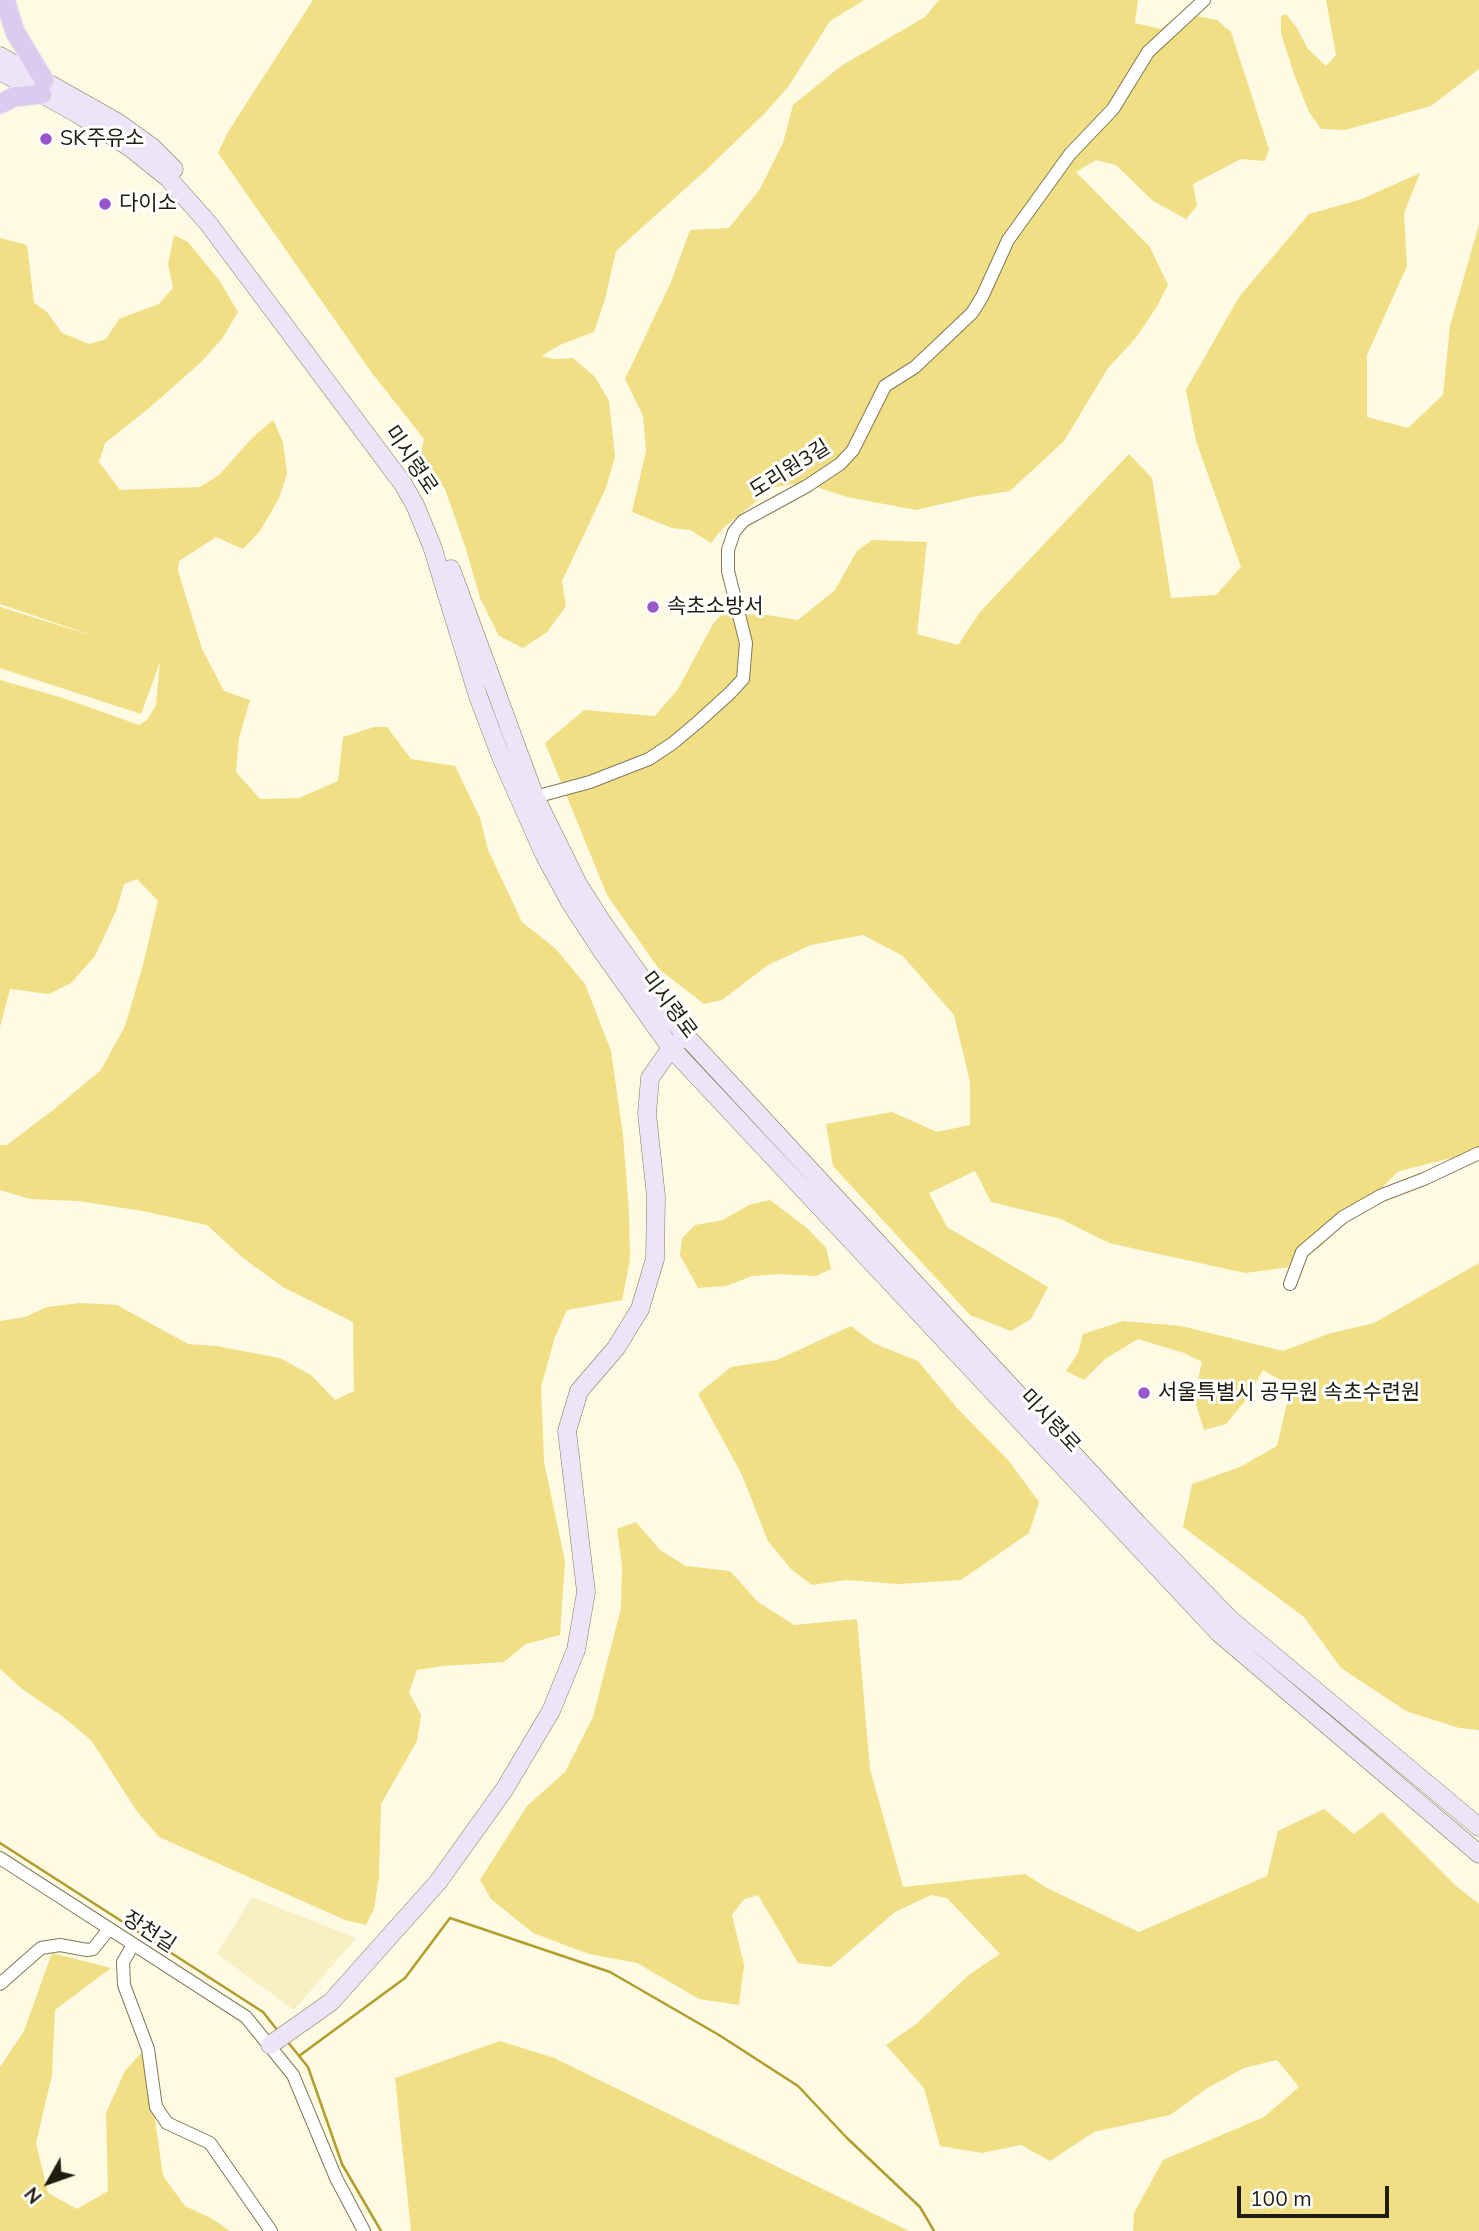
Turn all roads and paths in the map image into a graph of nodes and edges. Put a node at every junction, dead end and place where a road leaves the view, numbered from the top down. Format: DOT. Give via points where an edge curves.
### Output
graph roads {
  1 [pos="5,0"];
  2 [pos="1204,0"];
  3 [pos="0,4"];
  4 [pos="0,26"];
  5 [pos="0,56"];
  6 [pos="0,71"];
  7 [pos="43,87"];
  8 [pos="0,104"];
  9 [pos="535,797"];
  10 [pos="686,1036"];
  11 [pos="671,1048"];
  12 [pos="1479,1153"];
  13 [pos="1290,1284"];
  14 [pos="1479,1827"];
  15 [pos="1479,1854"];
  16 [pos="0,1858"];
  17 [pos="109,1929"];
  18 [pos="133,1945"];
  19 [pos="0,1984"];
  20 [pos="272,2043"];
  21 [pos="271,2231"];
  22 [pos="364,2231"];
  1 -- 3 [label="main road"];
  1 -- 4 [label="main road"];
  1 -- 7 [label="main road" via="15,32"];
  2 -- 9 [label="street, 도리원3길" via="1148,52 1113,109 1070,154 1008,240 972,313 915,368 885,386 853,450 840,464 743,521 734,531 728,571 746,643 743,679 649,759"];
  5 -- 7 [label="main road, 미시령로"];
  6 -- 7 [label="main road, 미시령로"];
  7 -- 8 [label="main road"];
  7 -- 9 [label="main road, 미시령로" via="117,122 174,169 407,470 433,517"];
  7 -- 11 [label="main road, 미시령로" via="132,149 182,193 403,484 432,547 487,720 544,854 602,951"];
  9 -- 10 [label="main road, 미시령로" via="602,922"];
  10 -- 11 [label="main road"];
  10 -- 14 [label="main road, 미시령로" via="1231,1620"];
  11 -- 15 [label="main road, 미시령로" via="1220,1634"];
  11 -- 20 [label="main road" via="650,1078 647,1114 656,1196 654,1259 640,1309 616,1348 579,1391 567,1431 586,1592 576,1650 551,1711 504,1790 438,1882 331,2003"];
  12 -- 13 [label="street" via="1343,1216 1302,1252"];
  16 -- 17 [label="street, 장천길"];
  17 -- 18 [label="street, 장천길"];
  17 -- 19 [label="street" via="93,1949 41,1948"];
  18 -- 20 [label="street, 장천길" via="246,2017"];
  18 -- 21 [label="street" via="123,1962 124,1985 148,2049 156,2107 167,2123 211,2143"];
  20 -- 22 [label="street, 장천길" via="293,2075 336,2178"];
}
